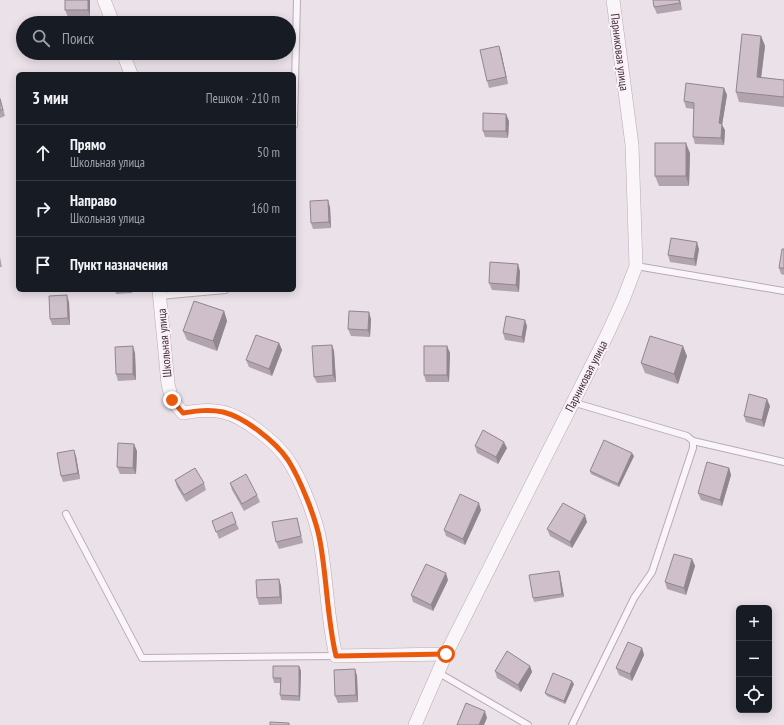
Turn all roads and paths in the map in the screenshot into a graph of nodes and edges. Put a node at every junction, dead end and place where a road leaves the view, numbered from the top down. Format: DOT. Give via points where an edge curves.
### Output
graph roads {
  1 [pos="104,0"];
  2 [pos="297,0"];
  3 [pos="614,0"];
  4 [pos="110,16"];
  5 [pos="296,42"];
  6 [pos="126,60"];
  7 [pos="296,60"];
  8 [pos="130,72"];
  9 [pos="295,72"];
  10 [pos="636,266"];
  11 [pos="784,291"];
  12 [pos="181,292"];
  13 [pos="159,293"];
  14 [pos="572,402"];
  15 [pos="693,441"];
  16 [pos="784,462"];
  17 [pos="66,514"];
  18 [pos="446,654"];
  19 [pos="336,656"];
  20 [pos="439,673"];
  21 [pos="415,725"];
  22 [pos="528,725"];
  23 [pos="572,725"];
  1 -- 4 [label="street"];
  2 -- 5 [label="lane"];
  3 -- 10 [label="street, Парниковая улица" via="632,146"];
  6 -- 8 [label="street"];
  7 -- 9 [label="lane"];
  10 -- 11 [label="lane"];
  10 -- 14 [label="street, Парниковая улица" via="623,300"];
  12 -- 13 [label="lane"];
  13 -- 19 [label="street, Школьная улица" via="168,384 172,400 183,413 205,410 223,412 254,427 287,459 298,480 320,540 331,636"];
  14 -- 15 [label="lane" via="687,436"];
  14 -- 18 [label="street, Парниковая улица"];
  15 -- 16 [label="lane"];
  15 -- 23 [label="lane" via="693,448 652,572 634,598"];
  17 -- 19 [label="lane" via="142,658"];
  18 -- 19 [label="street"];
  18 -- 20 [label="street, Парниковая улица"];
  20 -- 21 [label="street, Парниковая улица"];
  20 -- 22 [label="lane"];
}
